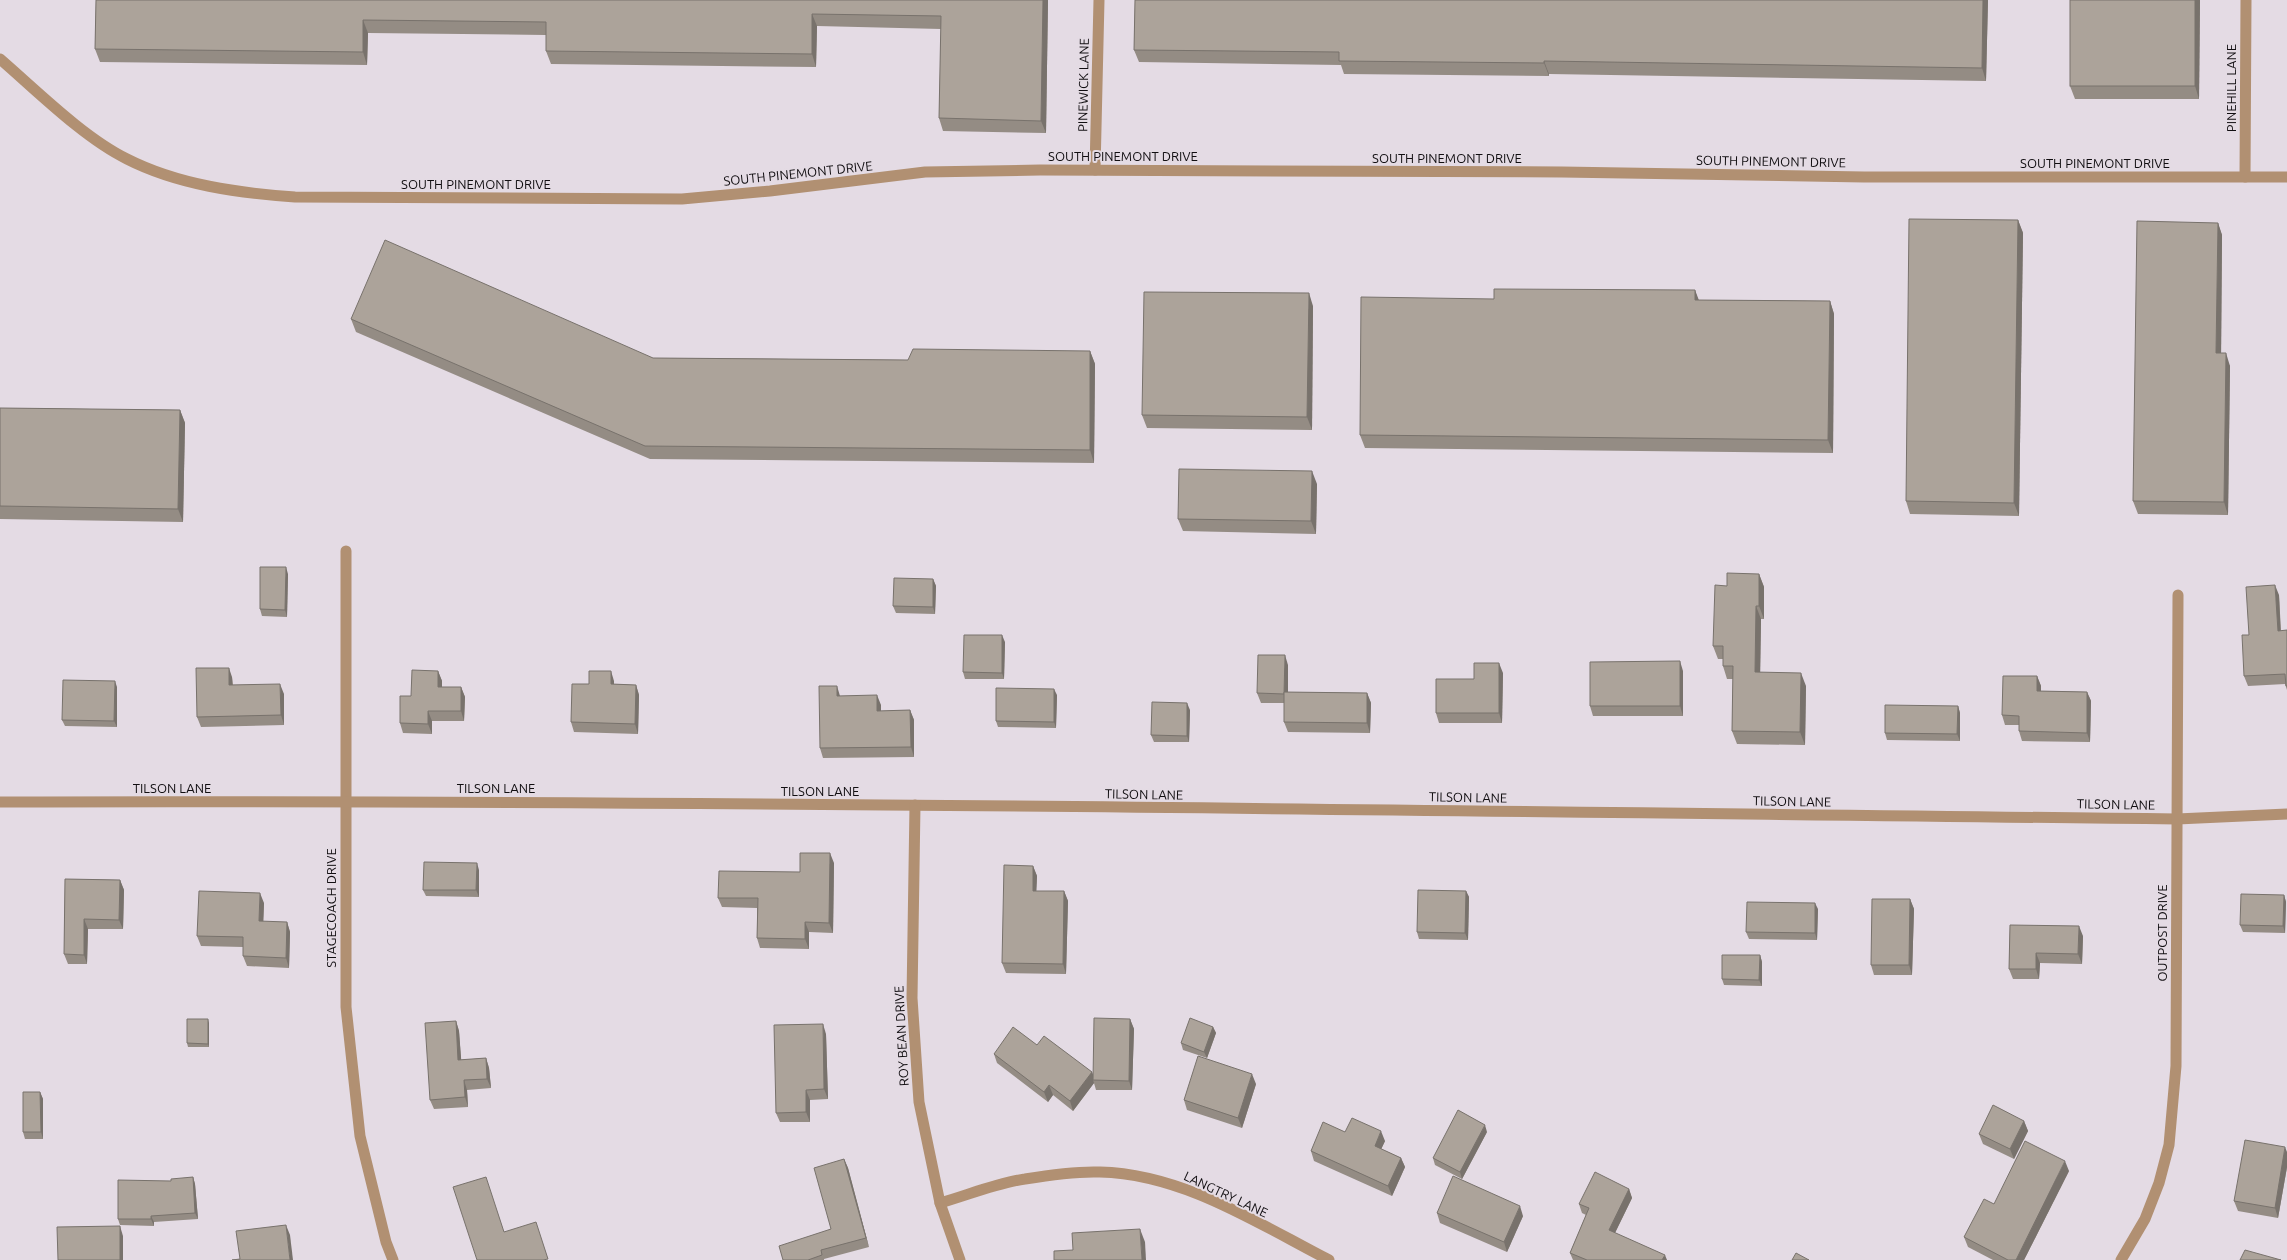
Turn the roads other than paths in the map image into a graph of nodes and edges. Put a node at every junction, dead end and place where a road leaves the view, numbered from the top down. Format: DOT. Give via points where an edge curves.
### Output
graph roads {
  1 [pos="1099,0"];
  2 [pos="2246,0"];
  3 [pos="0,59"];
  4 [pos="1095,170"];
  5 [pos="2245,177"];
  6 [pos="2287,177"];
  7 [pos="346,551"];
  8 [pos="2178,595"];
  9 [pos="344,801"];
  10 [pos="0,802"];
  11 [pos="915,805"];
  12 [pos="2287,814"];
  13 [pos="2177,819"];
  14 [pos="940,1203"];
  15 [pos="393,1260"];
  16 [pos="960,1260"];
  17 [pos="1329,1260"];
  18 [pos="2121,1260"];
  1 -- 4 [label="street, PINEWICK LANE"];
  2 -- 5 [label="street, PINEHILL LANE"];
  3 -- 4 [label="street, SOUTH PINEMONT DRIVE" via="85,131 127,159 174,176 235,192 295,197 682,199 770,192 925,172"];
  4 -- 5 [label="street, SOUTH PINEMONT DRIVE" via="1562,172 1864,177"];
  5 -- 6 [label="street, SOUTH PINEMONT DRIVE"];
  7 -- 9 [label="street, STAGECOACH DRIVE"];
  8 -- 13 [label="street, OUTPOST DRIVE"];
  9 -- 10 [label="street, TILSON LANE"];
  9 -- 11 [label="street, TILSON LANE"];
  9 -- 15 [label="street, STAGECOACH DRIVE" via="348,1030 360,1136 386,1242"];
  11 -- 13 [label="street, TILSON LANE"];
  11 -- 14 [label="street, ROY BEAN DRIVE" via="912,998 914,1055 920,1111"];
  12 -- 13 [label="street, TILSON LANE"];
  13 -- 18 [label="street, OUTPOST DRIVE" via="2176,1066 2169,1145 2145,1219"];
  14 -- 16 [label="street, ROY BEAN DRIVE"];
  14 -- 17 [label="street, LANGTRY LANE" via="1023,1179 1100,1172 1135,1175 1171,1184 1215,1201"];
}
